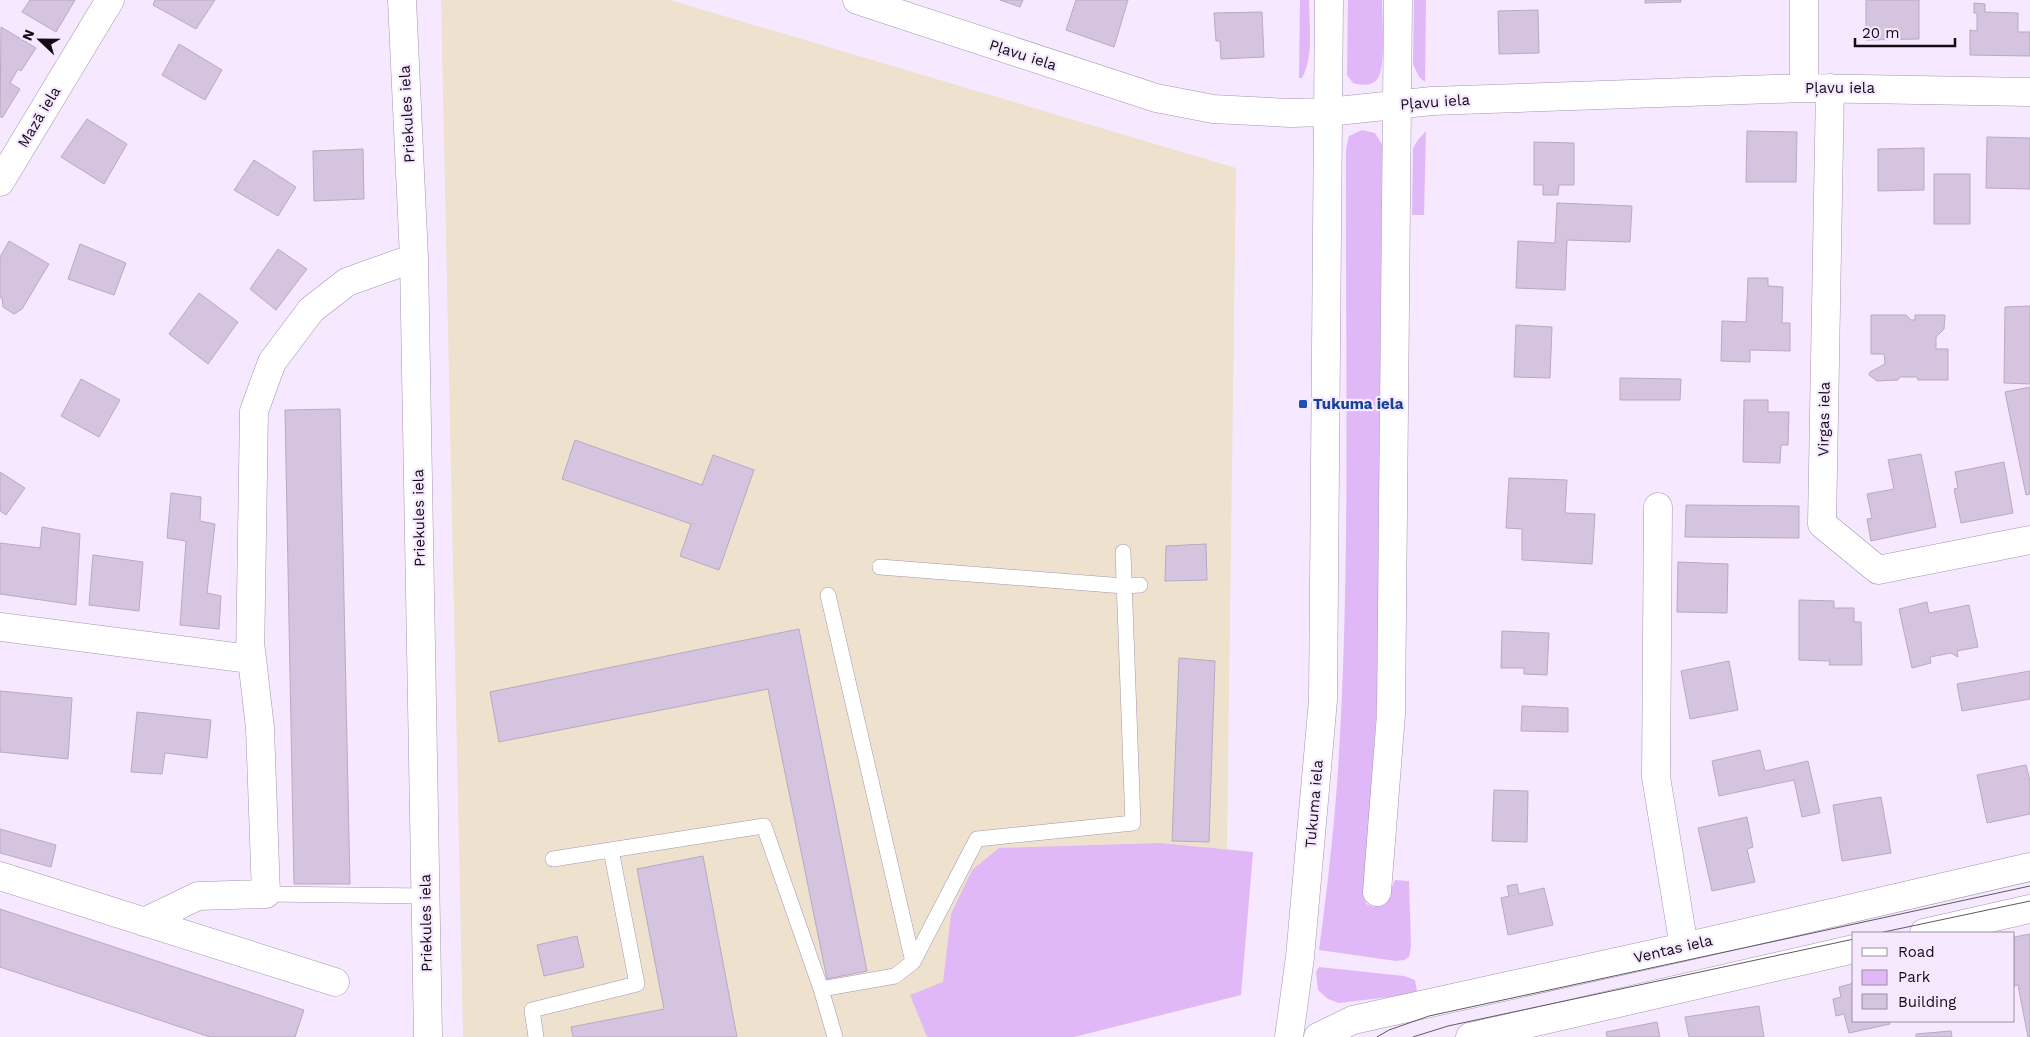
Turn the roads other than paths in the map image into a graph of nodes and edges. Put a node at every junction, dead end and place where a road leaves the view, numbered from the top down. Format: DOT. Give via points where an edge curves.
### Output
graph roads {
  1 [pos="110,0"];
  2 [pos="402,0"];
  3 [pos="857,0"];
  4 [pos="1329,0"];
  5 [pos="1398,0"];
  6 [pos="1804,0"];
  7 [pos="1817,88"];
  8 [pos="2030,92"];
  9 [pos="1397,104"];
  10 [pos="1328,112"];
  11 [pos="0,182"];
  12 [pos="414,258"];
  13 [pos="1658,507"];
  14 [pos="2030,540"];
  15 [pos="1123,552"];
  16 [pos="880,567"];
  17 [pos="1140,585"];
  18 [pos="1124,586"];
  19 [pos="828,595"];
  20 [pos="0,627"];
  21 [pos="251,650"];
  22 [pos="611,850"];
  23 [pos="553,859"];
  24 [pos="2030,867"];
  25 [pos="0,876"];
  26 [pos="1377,892"];
  27 [pos="266,894"];
  28 [pos="425,896"];
  29 [pos="2030,909"];
  30 [pos="144,922"];
  31 [pos="1928,932"];
  32 [pos="1684,947"];
  33 [pos="1852,949"];
  34 [pos="913,962"];
  35 [pos="335,982"];
  36 [pos="820,989"];
  37 [pos="428,1037"];
  38 [pos="536,1037"];
  39 [pos="835,1037"];
  40 [pos="1289,1037"];
  41 [pos="1318,1037"];
  42 [pos="1470,1037"];
  1 -- 11 [label="street, Mazā iela"];
  2 -- 12 [label="street, Priekules iela"];
  3 -- 10 [label="street, Pļavu iela" via="1156,98 1213,109"];
  4 -- 10 [label="street, Tukuma iela"];
  5 -- 9 [label="street"];
  6 -- 7 [label="street"];
  7 -- 8 [label="street, Pļavu iela"];
  7 -- 9 [label="street, Pļavu iela" via="1432,100"];
  7 -- 14 [label="street, Virgas iela" via="1822,524 1878,570"];
  9 -- 10 [label="street, Pļavu iela"];
  9 -- 26 [label="street" via="1391,714"];
  10 -- 40 [label="street, Tukuma iela" via="1323,700 1300,957"];
  12 -- 21 [label="street" via="347,282 311,310 272,362 254,411"];
  12 -- 28 [label="street, Priekules iela"];
  13 -- 32 [label="street" via="1656,777"];
  15 -- 18 [label="lane"];
  16 -- 18 [label="lane"];
  17 -- 18 [label="lane"];
  18 -- 34 [label="lane" via="1133,823 977,839"];
  19 -- 34 [label="lane"];
  20 -- 21 [label="street" via="250,658"];
  21 -- 27 [label="street" via="260,728"];
  22 -- 23 [label="lane"];
  22 -- 36 [label="lane" via="764,826"];
  22 -- 38 [label="lane" via="637,984 532,1010"];
  24 -- 32 [label="street, Ventas iela"];
  25 -- 30 [label="street"];
  27 -- 28 [label="lane"];
  27 -- 30 [label="street" via="198,896"];
  28 -- 37 [label="street, Priekules iela"];
  29 -- 31 [label="street"];
  30 -- 35 [label="street"];
  32 -- 41 [label="street, Ventas iela" via="1353,1020"];
  33 -- 42 [label="street"];
  34 -- 36 [label="lane" via="895,976"];
  36 -- 39 [label="lane"];
}
